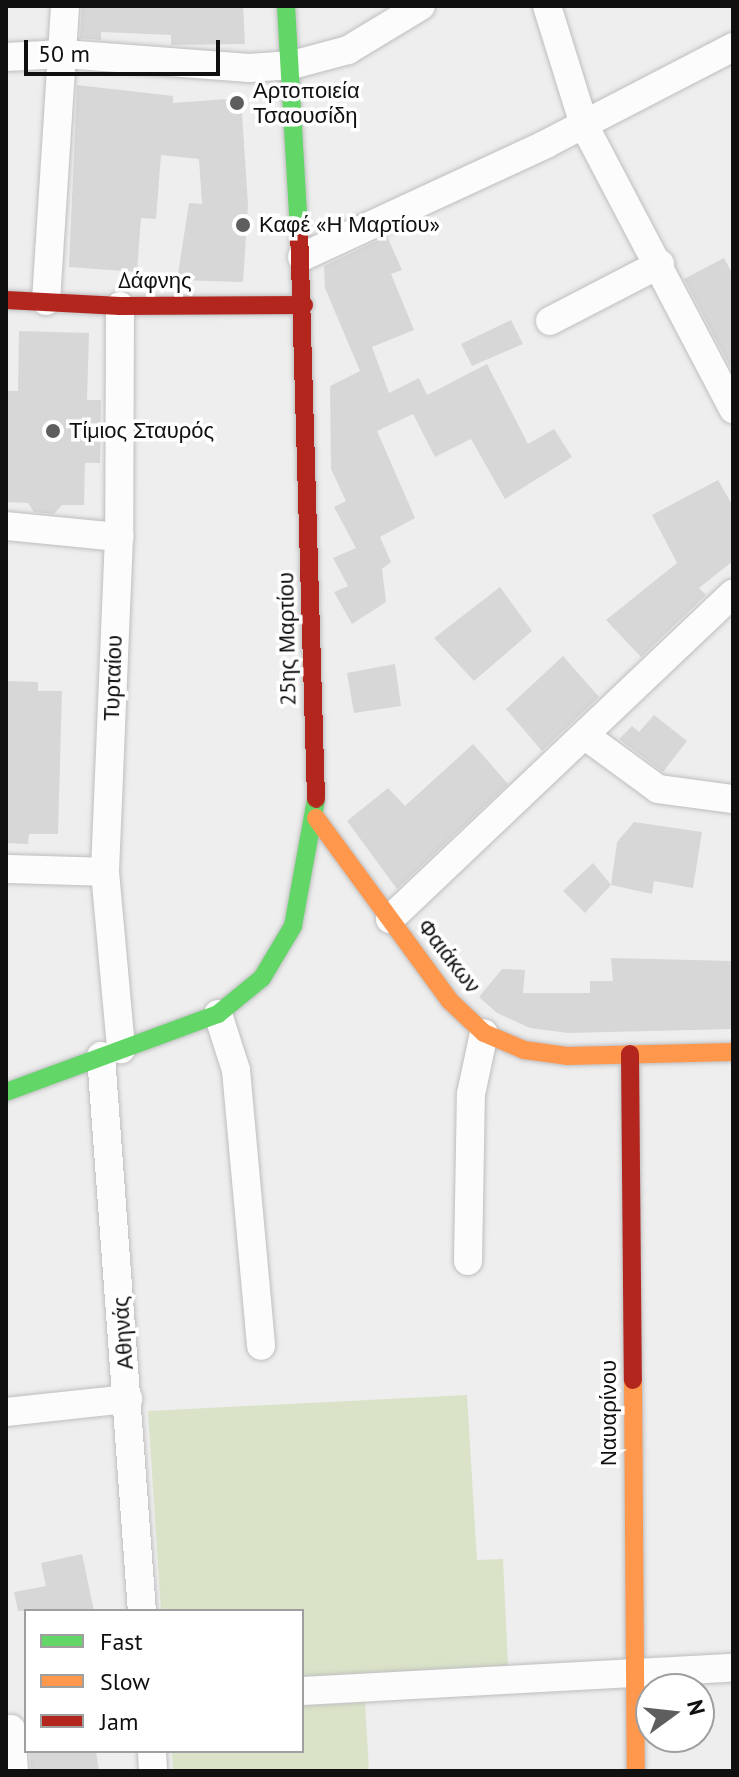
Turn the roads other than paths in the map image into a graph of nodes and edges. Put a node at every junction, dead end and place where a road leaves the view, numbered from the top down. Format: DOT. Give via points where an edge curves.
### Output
graph roads {
  1 [pos="65,6"];
  2 [pos="286,6"];
  3 [pos="421,6"];
  4 [pos="547,6"];
  5 [pos="733,47"];
  6 [pos="64,54"];
  7 [pos="6,57"];
  8 [pos="292,65"];
  9 [pos="584,125"];
  10 [pos="302,257"];
  11 [pos="660,264"];
  12 [pos="6,300"];
  13 [pos="46,301"];
  14 [pos="304,305"];
  15 [pos="120,306"];
  16 [pos="550,321"];
  17 [pos="733,409"];
  18 [pos="6,526"];
  19 [pos="119,537"];
  20 [pos="733,594"];
  21 [pos="587,737"];
  22 [pos="733,799"];
  23 [pos="316,818"];
  24 [pos="6,869"];
  25 [pos="105,872"];
  26 [pos="390,919"];
  27 [pos="218,1014"];
  28 [pos="484,1033"];
  29 [pos="733,1052"];
  30 [pos="111,1053"];
  31 [pos="630,1054"];
  32 [pos="6,1092"];
  33 [pos="468,1261"];
  34 [pos="261,1346"];
  35 [pos="128,1399"];
  36 [pos="6,1412"];
  37 [pos="142,1609"];
  38 [pos="733,1668"];
  39 [pos="651,1673"];
  40 [pos="635,1674"];
  41 [pos="304,1691"];
  42 [pos="11,1729"];
  43 [pos="14,1771"];
  1 -- 6 [label="street"];
  2 -- 8 [label="street, 25ης Μαρτίου"];
  3 -- 8 [label="street" via="348,50"];
  4 -- 9 [label="street"];
  5 -- 9 [label="street"];
  6 -- 7 [label="street"];
  6 -- 8 [label="street" via="249,68"];
  6 -- 13 [label="street"];
  8 -- 10 [label="street, 25ης Μαρτίου"];
  9 -- 10 [label="street"];
  9 -- 11 [label="street"];
  10 -- 14 [label="street, 25ης Μαρτίου"];
  11 -- 16 [label="street"];
  11 -- 17 [label="street"];
  12 -- 13 [label="street, Δάφνης"];
  13 -- 15 [label="street, Δάφνης"];
  14 -- 15 [label="street, Δάφνης"];
  14 -- 23 [label="street, 25ης Μαρτίου"];
  15 -- 19 [label="street, Τυρταίου"];
  18 -- 19 [label="street"];
  19 -- 25 [label="street, Τυρταίου"];
  20 -- 21 [label="street"];
  21 -- 22 [label="street" via="658,789"];
  21 -- 26 [label="street"];
  23 -- 26 [label="street, Φαιάκων"];
  23 -- 27 [label="street, 25ης Μαρτίου" via="293,926 262,978"];
  24 -- 25 [label="street"];
  25 -- 30 [label="street, Τυρταίου"];
  26 -- 28 [label="street, Φαιάκων" via="450,1001"];
  27 -- 30 [label="street, 25ης Μαρτίου"];
  27 -- 34 [label="street" via="236,1070"];
  28 -- 31 [label="street, Φαιάκων" via="524,1050 567,1056"];
  28 -- 33 [label="street" via="471,1094"];
  29 -- 31 [label="street, Φαιάκων"];
  30 -- 32 [label="street, 25ης Μαρτίου"];
  30 -- 35 [label="street, Αθηνάς"];
  31 -- 40 [label="street, Ναυαρίνου"];
  35 -- 36 [label="street"];
  35 -- 37 [label="street, Αθηνάς"];
  38 -- 39 [label="street"];
  40 -- 41 [label="street"];
  42 -- 43 [label="street"];
}
